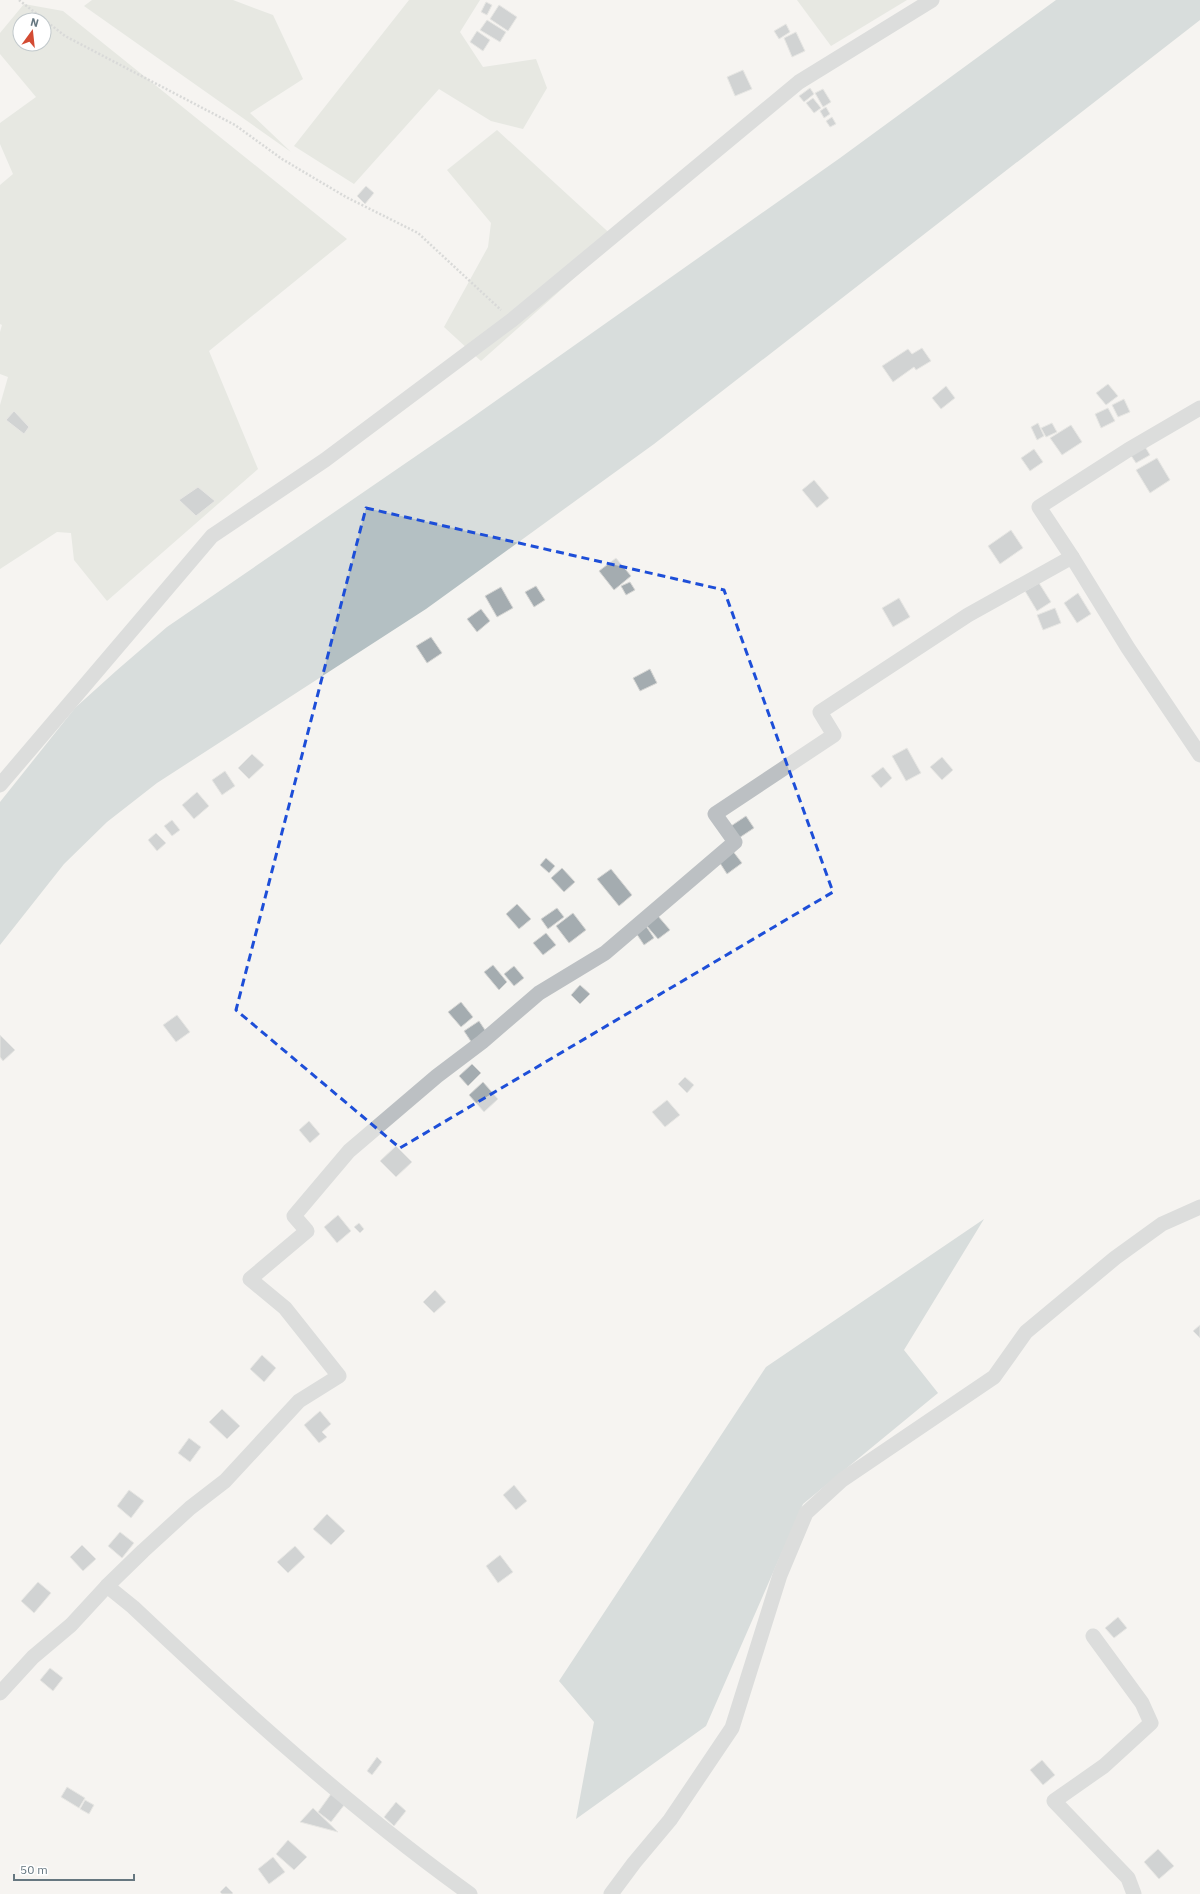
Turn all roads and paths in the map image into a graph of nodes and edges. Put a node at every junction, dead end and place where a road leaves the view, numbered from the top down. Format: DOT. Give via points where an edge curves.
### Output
graph roads {
  1 [pos="19,0"];
  2 [pos="932,0"];
  3 [pos="512,320"];
  4 [pos="1200,408"];
  5 [pos="1072,556"];
  6 [pos="1200,755"];
  7 [pos="0,785"];
  8 [pos="1200,1207"];
  9 [pos="107,1586"];
  10 [pos="1093,1636"];
  11 [pos="0,1693"];
  12 [pos="470,1894"];
  13 [pos="611,1894"];
  14 [pos="1134,1894"];
  1 -- 3 [label="path" via="65,36 235,124 289,163 346,197 418,233"];
  2 -- 3 [label="street" via="800,82"];
  3 -- 7 [label="street" via="325,460 212,536"];
  4 -- 5 [label="street" via="1039,507"];
  5 -- 6 [label="street" via="1128,648"];
  5 -- 9 [label="street" via="968,615 820,712 834,735 715,814 735,842 606,953 539,993 348,1151 294,1216 307,1231 250,1279 285,1308 339,1376 300,1401 225,1481 190,1508"];
  8 -- 13 [label="street" via="1162,1224 1115,1258 1026,1332 994,1377 842,1480 806,1512 780,1575 732,1728 670,1820"];
  9 -- 11 [label="street" via="71,1625 33,1657"];
  9 -- 12 [label="street" via="282,1745 367,1816"];
  10 -- 14 [label="street" via="1142,1703 1151,1723 1104,1766 1054,1801 1128,1878"];
}
